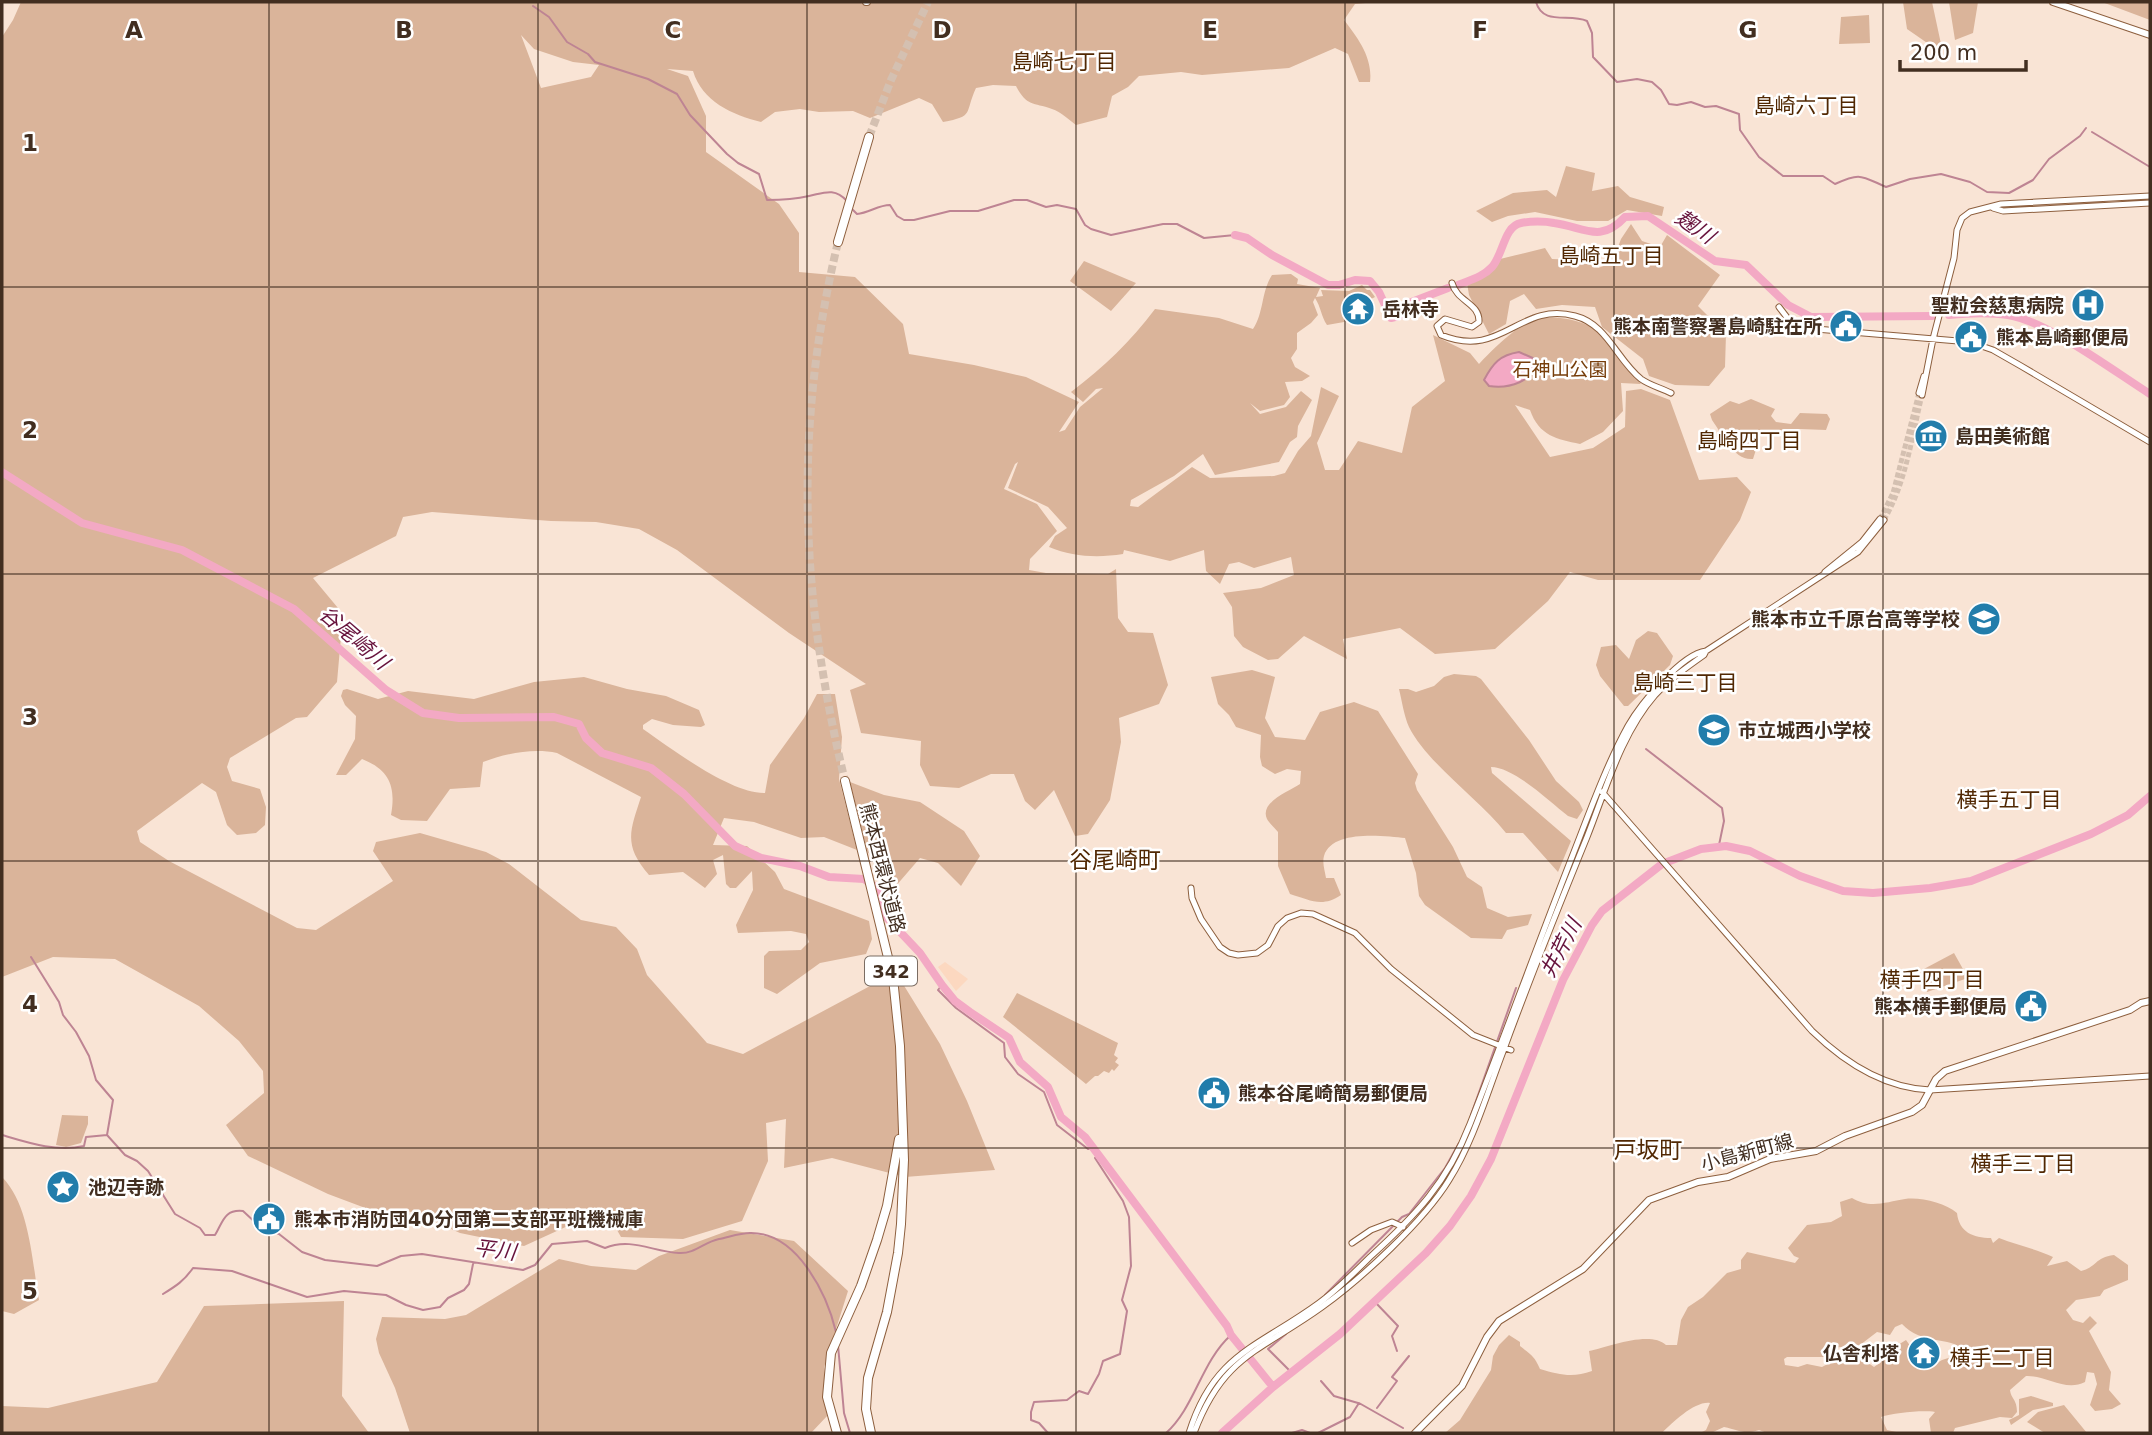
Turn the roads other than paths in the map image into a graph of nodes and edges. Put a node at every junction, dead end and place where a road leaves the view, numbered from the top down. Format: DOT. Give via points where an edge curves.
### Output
graph roads {
  1 [pos="2053,2"];
  2 [pos="2150,35"];
  3 [pos="869,137"];
  4 [pos="2150,196"];
  5 [pos="2150,203"];
  6 [pos="2053,205"];
  7 [pos="838,242"];
  8 [pos="1452,283"];
  9 [pos="1779,307"];
  10 [pos="1933,339"];
  11 [pos="1671,393"];
  12 [pos="1921,394"];
  13 [pos="2150,442"];
  14 [pos="1882,520"];
  15 [pos="845,781"];
  16 [pos="1602,792"];
  17 [pos="1191,888"];
  18 [pos="2150,1001"];
  19 [pos="1497,1045"];
  20 [pos="1511,1050"];
  21 [pos="2150,1076"];
  22 [pos="1930,1090"];
  23 [pos="901,1130"];
  24 [pos="1403,1227"];
  25 [pos="1352,1242"];
  26 [pos="1258,1344"];
  27 [pos="837,1433"];
  28 [pos="871,1433"];
  29 [pos="1193,1433"];
  30 [pos="1415,1433"];
  1 -- 2 [label="main road"];
  3 -- 7 [label="highway"];
  4 -- 6 [label="street"];
  5 -- 6 [label="street"];
  6 -- 10 [label="street" via="2003,211 1992,207 1970,212 1959,223"];
  8 -- 11 [label="street" via="1460,298 1476,309 1479,322 1472,327 1445,319 1437,326 1441,335 1455,341 1486,341 1529,318 1574,316 1591,322 1642,380"];
  9 -- 10 [label="street" via="1789,320 1804,328"];
  10 -- 12 [label="street"];
  10 -- 13 [label="street" via="1970,342 1993,350"];
  14 -- 16 [label="street" via="1858,552 1835,569 1701,651 1677,671 1637,711"];
  15 -- 23 [label="highway, 熊本西環状道路 / 342" via="893,978"];
  16 -- 19 [label="street"];
  16 -- 22 [label="street" via="1827,1046 1870,1074"];
  17 -- 19 [label="street" via="1201,919 1228,953 1257,953 1287,918 1313,914 1355,933 1391,969 1471,1034"];
  18 -- 22 [label="main road, 小島新町線" via="1945,1071"];
  19 -- 20 [label="street"];
  19 -- 24 [label="street" via="1453,1163"];
  19 -- 26 [label="street" via="1466,1147 1426,1210 1342,1291 1306,1318"];
  21 -- 22 [label="street"];
  22 -- 30 [label="main road, 小島新町線" via="1912,1112 1845,1136 1816,1152 1770,1159 1728,1177 1653,1198 1583,1269 1499,1321 1455,1395"];
  23 -- 27 [label="highway" via="877,1240 831,1353 829,1410"];
  23 -- 28 [label="highway" via="901,1224 866,1393"];
  24 -- 25 [label="street" via="1392,1222"];
  24 -- 26 [label="street" via="1321,1302"];
  26 -- 29 [label="street" via="1216,1379 1198,1408"];
}
